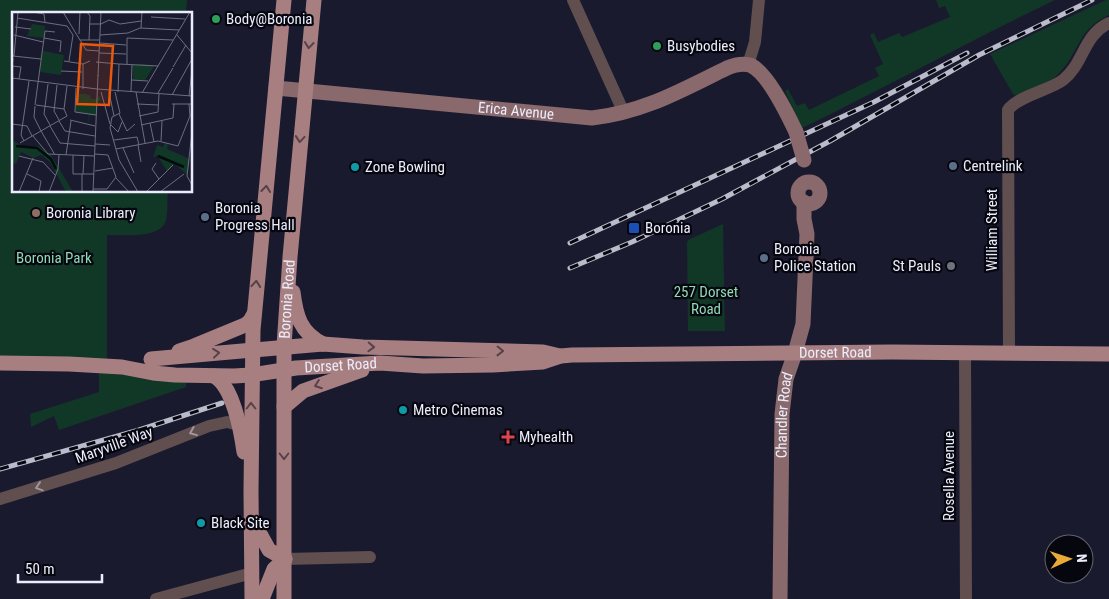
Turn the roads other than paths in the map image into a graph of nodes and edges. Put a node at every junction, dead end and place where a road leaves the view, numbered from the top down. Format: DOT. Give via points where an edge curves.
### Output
graph roads {
  1 [pos="284,0"];
  2 [pos="314,0"];
  3 [pos="574,0"];
  4 [pos="759,0"];
  5 [pos="1109,23"];
  6 [pos="748,64"];
  7 [pos="276,88"];
  8 [pos="305,91"];
  9 [pos="624,113"];
  10 [pos="290,257"];
  11 [pos="254,314"];
  12 [pos="323,344"];
  13 [pos="284,346"];
  14 [pos="252,350"];
  15 [pos="795,353"];
  16 [pos="965,353"];
  17 [pos="1009,354"];
  18 [pos="1109,354"];
  19 [pos="561,356"];
  20 [pos="150,360"];
  21 [pos="0,363"];
  22 [pos="380,363"];
  23 [pos="122,367"];
  24 [pos="283,371"];
  25 [pos="252,375"];
  26 [pos="214,376"];
  27 [pos="284,407"];
  28 [pos="239,425"];
  29 [pos="251,490"];
  30 [pos="0,500"];
  31 [pos="252,519"];
  32 [pos="370,558"];
  33 [pos="285,559"];
  34 [pos="252,574"];
  35 [pos="156,599"];
  36 [pos="252,599"];
  37 [pos="262,599"];
  38 [pos="284,599"];
  39 [pos="780,599"];
  40 [pos="966,599"];
  1 -- 7 [label="main road, Boronia Road"];
  2 -- 8 [label="main road, Boronia Road, one-way"];
  3 -- 9 [label="street"];
  4 -- 6 [label="street" via="755,42"];
  5 -- 17 [label="street, William Street" via="1092,35 1065,79 1010,106"];
  6 -- 9 [label="main road, Erica Avenue" via="727,68 647,106"];
  6 -- 15 [label="main road, Chandler Road, bridge" via="768,82 788,115 804,160 802,175 820,193 809,202 803,324"];
  7 -- 8 [label="main road, Erica Avenue"];
  11 -- 7 [label="main road, Boronia Road, one-way"];
  8 -- 9 [label="main road, Erica Avenue" via="574,117"];
  8 -- 10 [label="main road, Boronia Road, one-way"];
  10 -- 12 [label="main road" via="299,317 310,337"];
  10 -- 13 [label="main road, Boronia Road"];
  11 -- 14 [label="main road, Boronia Road"];
  11 -- 20 [label="main road, Dorset Road" via="250,321 233,330"];
  12 -- 13 [label="main road, Dorset Road"];
  12 -- 19 [label="main road, Dorset Road, one-way" via="543,352"];
  13 -- 14 [label="main road, Dorset Road"];
  13 -- 24 [label="main road, Boronia Road"];
  20 -- 14 [label="main road, Dorset Road, one-way"];
  14 -- 25 [label="main road, Boronia Road"];
  15 -- 16 [label="main road, Dorset Road"];
  15 -- 19 [label="main road, Dorset Road"];
  15 -- 39 [label="main road, Chandler Road" via="786,379 782,414"];
  16 -- 17 [label="main road, Dorset Road"];
  16 -- 40 [label="street, Rosella Avenue"];
  17 -- 18 [label="main road, Dorset Road"];
  19 -- 22 [label="main road, Dorset Road" via="543,362 463,367"];
  20 -- 23 [label="main road, Dorset Road"];
  21 -- 23 [label="main road, Dorset Road"];
  22 -- 24 [label="main road, Dorset Road"];
  22 -- 27 [label="main road, one-way" via="302,391"];
  23 -- 26 [label="main road, Dorset Road" via="153,373"];
  24 -- 25 [label="main road, Dorset Road"];
  24 -- 27 [label="main road, Boronia Road"];
  25 -- 26 [label="main road, Dorset Road"];
  29 -- 25 [label="main road, Boronia Road, one-way"];
  26 -- 28 [label="main road, Boronia Road" via="224,384"];
  27 -- 33 [label="main road, Boronia Road, one-way"];
  28 -- 29 [label="main road, Boronia Road"];
  28 -- 30 [label="street, Maryville Way, one-way" via="227,422 213,424 116,463"];
  29 -- 31 [label="main road, Boronia Road"];
  31 -- 33 [label="main road" via="269,550"];
  31 -- 34 [label="main road, Boronia Road"];
  32 -- 33 [label="street"];
  33 -- 37 [label="main road" via="274,569"];
  33 -- 38 [label="main road, Boronia Road"];
  34 -- 35 [label="street"];
  34 -- 36 [label="main road, Boronia Road"];
}
